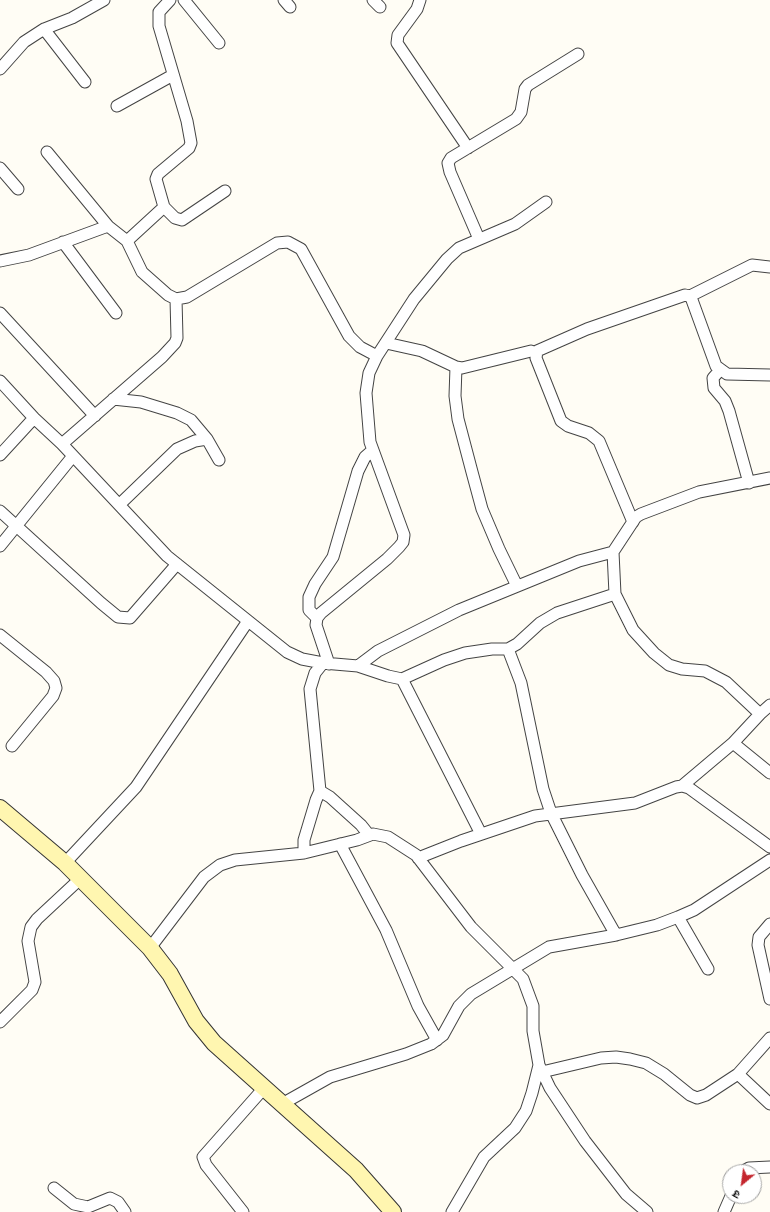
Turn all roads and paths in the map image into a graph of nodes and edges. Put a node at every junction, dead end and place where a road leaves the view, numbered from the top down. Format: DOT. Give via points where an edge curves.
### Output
graph roads {
  1 [pos="104,0"];
  2 [pos="170,0"];
  3 [pos="184,0"];
  4 [pos="420,0"];
  5 [pos="44,29"];
  6 [pos="219,43"];
  7 [pos="578,54"];
  8 [pos="0,69"];
  9 [pos="173,75"];
  10 [pos="85,82"];
  11 [pos="117,106"];
  12 [pos="468,148"];
  13 [pos="46,152"];
  14 [pos="0,168"];
  15 [pos="18,189"];
  16 [pos="225,190"];
  17 [pos="546,202"];
  18 [pos="164,207"];
  19 [pos="108,226"];
  20 [pos="479,239"];
  21 [pos="127,241"];
  22 [pos="63,242"];
  23 [pos="0,261"];
  24 [pos="770,267"];
  25 [pos="690,296"];
  26 [pos="176,299"];
  27 [pos="0,313"];
  28 [pos="116,313"];
  29 [pos="386,343"];
  30 [pos="536,353"];
  31 [pos="377,356"];
  32 [pos="456,367"];
  33 [pos="720,370"];
  34 [pos="770,375"];
  35 [pos="1,385"];
  36 [pos="113,399"];
  37 [pos="94,416"];
  38 [pos="34,418"];
  39 [pos="207,439"];
  40 [pos="62,444"];
  41 [pos="373,450"];
  42 [pos="0,455"];
  43 [pos="74,456"];
  44 [pos="219,460"];
  45 [pos="770,478"];
  46 [pos="749,483"];
  47 [pos="120,504"];
  48 [pos="0,511"];
  49 [pos="633,522"];
  50 [pos="17,526"];
  51 [pos="0,546"];
  52 [pos="613,552"];
  53 [pos="177,564"];
  54 [pos="517,586"];
  55 [pos="615,594"];
  56 [pos="317,618"];
  57 [pos="248,621"];
  58 [pos="0,635"];
  59 [pos="508,649"];
  60 [pos="326,664"];
  61 [pos="358,666"];
  62 [pos="402,679"];
  63 [pos="770,705"];
  64 [pos="760,714"];
  65 [pos="733,743"];
  66 [pos="12,746"];
  67 [pos="770,773"];
  68 [pos="682,786"];
  69 [pos="320,791"];
  70 [pos="0,808"];
  71 [pos="552,813"];
  72 [pos="481,834"];
  73 [pos="370,835"];
  74 [pos="340,844"];
  75 [pos="770,847"];
  76 [pos="304,853"];
  77 [pos="418,858"];
  78 [pos="770,860"];
  79 [pos="65,863"];
  80 [pos="81,878"];
  81 [pos="678,917"];
  82 [pos="770,924"];
  83 [pos="616,935"];
  84 [pos="150,948"];
  85 [pos="513,969"];
  86 [pos="708,969"];
  87 [pos="770,999"];
  88 [pos="0,1022"];
  89 [pos="770,1038"];
  90 [pos="438,1040"];
  91 [pos="541,1068"];
  92 [pos="738,1074"];
  93 [pos="264,1088"];
  94 [pos="282,1104"];
  95 [pos="770,1104"];
  96 [pos="54,1188"];
  97 [pos="125,1212"];
  98 [pos="243,1212"];
  99 [pos="393,1212"];
  100 [pos="452,1212"];
  101 [pos="647,1212"];
  1 -- 5 [label="street" via="72,18"];
  2 -- 9 [label="street" via="159,12 158,18"];
  3 -- 6 [label="street"];
  4 -- 12 [label="street" via="417,9 398,35 397,43"];
  5 -- 8 [label="street" via="24,42"];
  5 -- 10 [label="street"];
  7 -- 12 [label="street" via="528,85 521,112 516,119"];
  9 -- 11 [label="street"];
  9 -- 18 [label="street" via="191,143 189,148 158,174 156,179"];
  12 -- 20 [label="street" via="451,158 448,163"];
  13 -- 19 [label="street"];
  14 -- 15 [label="street"];
  16 -- 18 [label="street" via="182,220 175,218"];
  17 -- 20 [label="street" via="515,224"];
  18 -- 21 [label="street"];
  19 -- 21 [label="street"];
  19 -- 22 [label="street"];
  20 -- 29 [label="street" via="460,248 447,259 414,299"];
  21 -- 26 [label="street" via="142,272 168,296"];
  22 -- 23 [label="street" via="29,255"];
  22 -- 28 [label="street"];
  24 -- 25 [label="street" via="752,265"];
  25 -- 30 [label="street" via="678,296 587,329 540,348"];
  25 -- 33 [label="street" via="716,366"];
  26 -- 31 [label="street" via="187,297 277,243 288,242 301,249 349,336 360,347"];
  26 -- 36 [label="street" via="175,343"];
  27 -- 37 [label="street"];
  29 -- 31 [label="street"];
  29 -- 32 [label="street" via="422,351"];
  30 -- 32 [label="street" via="531,351 462,368"];
  30 -- 49 [label="street" via="561,421 590,433 599,441"];
  31 -- 41 [label="street" via="369,373 366,393 370,442"];
  32 -- 54 [label="street" via="455,396 458,419 482,509"];
  33 -- 34 [label="street" via="727,374"];
  33 -- 46 [label="street" via="714,378 714,388 725,402"];
  35 -- 38 [label="street"];
  36 -- 37 [label="street"];
  36 -- 39 [label="street" via="142,402 177,413 191,420"];
  37 -- 40 [label="street"];
  38 -- 40 [label="street"];
  38 -- 42 [label="street"];
  39 -- 44 [label="street"];
  39 -- 47 [label="street" via="195,441 178,449"];
  40 -- 43 [label="street"];
  41 -- 56 [label="street" via="365,457 358,471 333,557 309,597 309,610"];
  41 -- 56 [label="street" via="402,528 403,542 387,560"];
  43 -- 47 [label="street"];
  43 -- 50 [label="street"];
  45 -- 46 [label="street"];
  46 -- 49 [label="street" via="699,492 641,514"];
  47 -- 53 [label="street"];
  48 -- 50 [label="street"];
  49 -- 52 [label="street"];
  50 -- 51 [label="street"];
  50 -- 53 [label="street" via="118,617 130,618"];
  52 -- 54 [label="street" via="579,561"];
  52 -- 55 [label="street"];
  53 -- 57 [label="street"];
  54 -- 61 [label="street" via="439,620 378,651"];
  55 -- 59 [label="street" via="557,613 540,623"];
  55 -- 64 [label="street" via="633,630 669,666 704,671 713,675 737,691"];
  56 -- 60 [label="street" via="316,625"];
  57 -- 60 [label="street" via="287,652 302,659"];
  57 -- 79 [label="street" via="136,787"];
  58 -- 66 [label="street" via="46,672 54,681 56,688 53,696"];
  59 -- 62 [label="street" via="465,653"];
  59 -- 71 [label="street" via="521,683 543,789"];
  60 -- 61 [label="street"];
  60 -- 69 [label="street" via="315,674 310,689"];
  61 -- 62 [label="street"];
  62 -- 72 [label="street"];
  63 -- 64 [label="street"];
  64 -- 65 [label="street"];
  65 -- 67 [label="street"];
  65 -- 68 [label="street"];
  68 -- 71 [label="street" via="635,803"];
  68 -- 75 [label="street" via="689,788"];
  69 -- 73 [label="street" via="330,797"];
  69 -- 76 [label="street" via="304,840"];
  70 -- 79 [label="main road"];
  71 -- 72 [label="street"];
  71 -- 83 [label="street" via="582,875"];
  72 -- 77 [label="street"];
  73 -- 74 [label="street"];
  73 -- 77 [label="street" via="388,837"];
  74 -- 76 [label="street"];
  74 -- 90 [label="street" via="386,930 418,1006"];
  76 -- 84 [label="street" via="235,860 220,865 204,877"];
  77 -- 85 [label="street" via="471,927"];
  78 -- 81 [label="street" via="694,910"];
  79 -- 80 [label="main road"];
  80 -- 84 [label="main road"];
  80 -- 88 [label="street" via="31,927 28,941 35,982 32,990"];
  81 -- 83 [label="street"];
  81 -- 86 [label="street"];
  82 -- 87 [label="street" via="759,937 758,945"];
  83 -- 85 [label="street" via="549,947"];
  84 -- 93 [label="main road" via="170,974 196,1021 214,1043"];
  85 -- 90 [label="street" via="465,999"];
  85 -- 91 [label="street" via="523,979 533,1006 533,1031"];
  89 -- 92 [label="street"];
  90 -- 94 [label="street" via="423,1048 330,1077"];
  91 -- 92 [label="street" via="616,1056 646,1063 697,1098 706,1096"];
  91 -- 100 [label="street" via="526,1111 515,1128 484,1157"];
  91 -- 101 [label="street" via="550,1088 585,1141 626,1194"];
  92 -- 95 [label="street"];
  93 -- 94 [label="main road"];
  93 -- 98 [label="street" via="203,1157 206,1166"];
  94 -- 99 [label="main road" via="356,1170"];
  96 -- 97 [label="street" via="74,1204 88,1207 110,1198 118,1202"];
}
